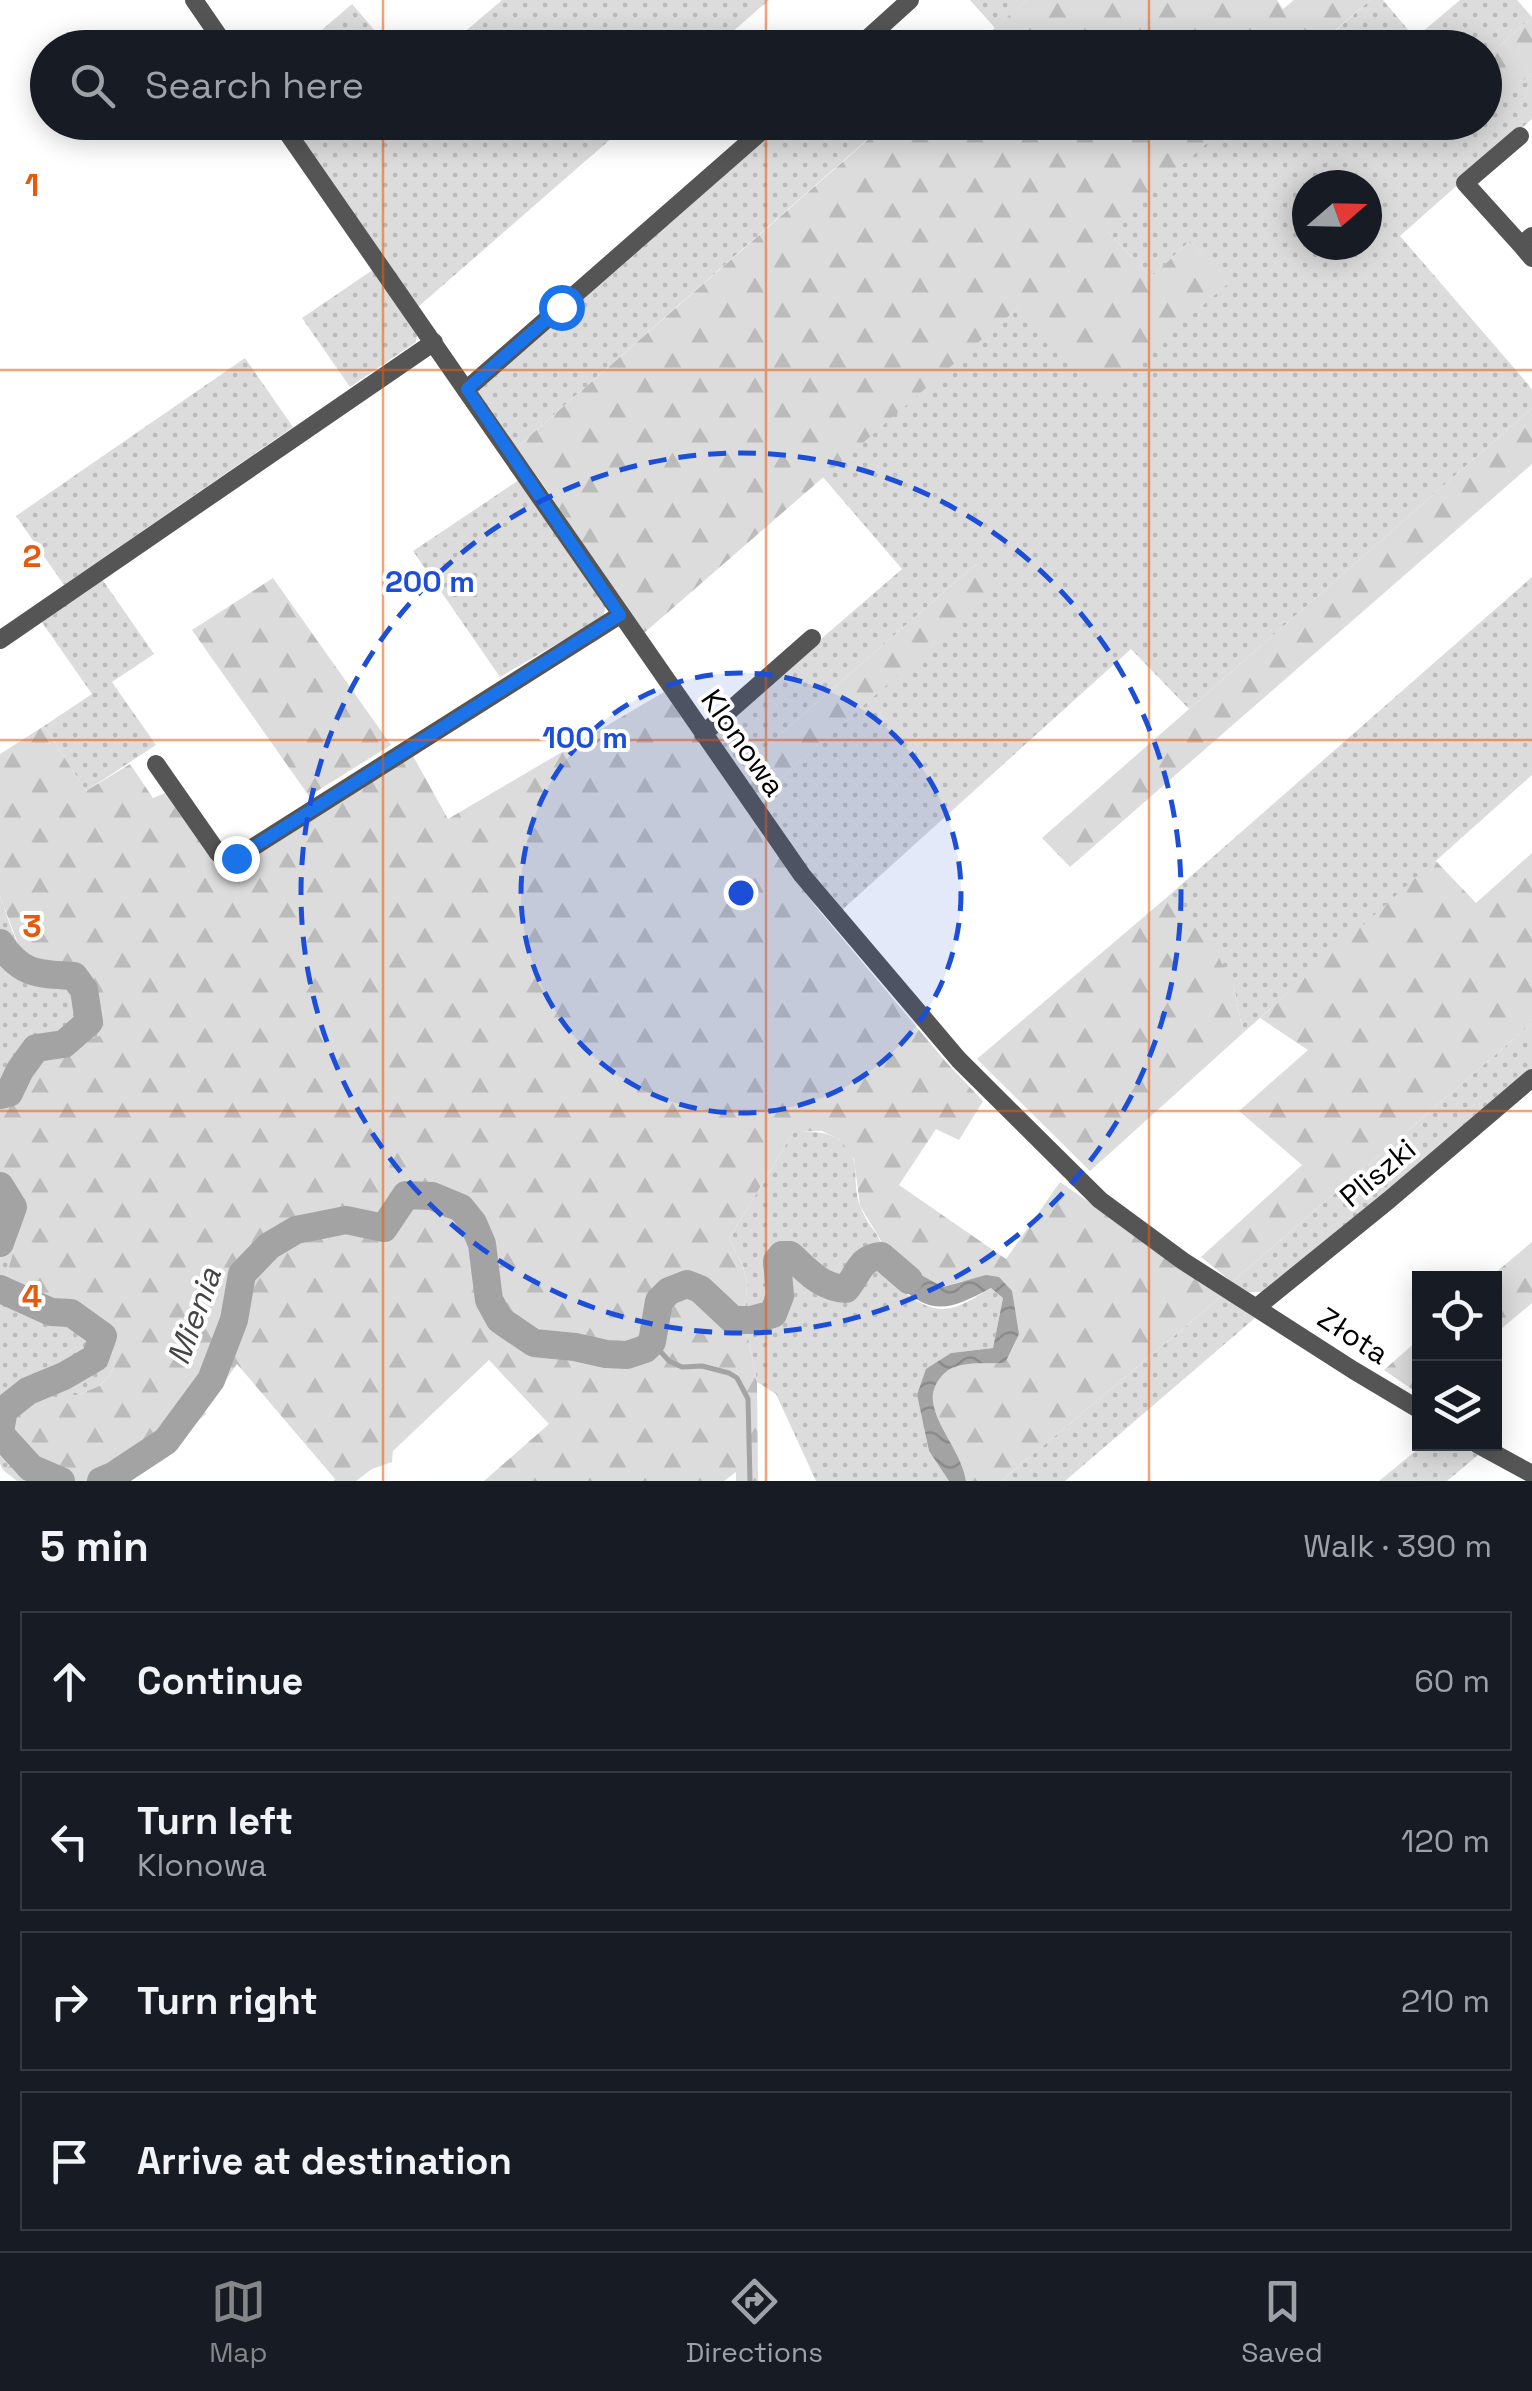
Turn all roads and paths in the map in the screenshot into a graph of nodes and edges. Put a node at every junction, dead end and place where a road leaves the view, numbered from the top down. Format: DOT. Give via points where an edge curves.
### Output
graph roads {
  1 [pos="194,0"];
  2 [pos="910,0"];
  3 [pos="215,30"];
  4 [pos="876,30"];
  5 [pos="1520,136"];
  6 [pos="293,140"];
  7 [pos="751,140"];
  8 [pos="1528,246"];
  9 [pos="434,342"];
  10 [pos="467,389"];
  11 [pos="620,615"];
  12 [pos="812,638"];
  13 [pos="0,640"];
  14 [pos="703,734"];
  15 [pos="156,764"];
  16 [pos="1532,1078"];
  17 [pos="1257,1307"];
  18 [pos="1412,1405"];
  19 [pos="1491,1451"];
  20 [pos="1532,1474"];
  1 -- 3 [label="street"];
  2 -- 4 [label="street"];
  5 -- 8 [label="street" via="1465,183"];
  6 -- 9 [label="street, Klonowa"];
  7 -- 10 [label="street"];
  9 -- 10 [label="street, Klonowa"];
  9 -- 13 [label="street"];
  10 -- 11 [label="street, Klonowa"];
  11 -- 14 [label="street, Klonowa"];
  11 -- 15 [label="street" via="236,858 218,853"];
  12 -- 14 [label="street"];
  14 -- 17 [label="street, Klonowa" via="802,875 958,1060 1100,1200"];
  16 -- 17 [label="street, Pliszki"];
  17 -- 18 [label="street, Złota"];
  19 -- 20 [label="street"];
}
